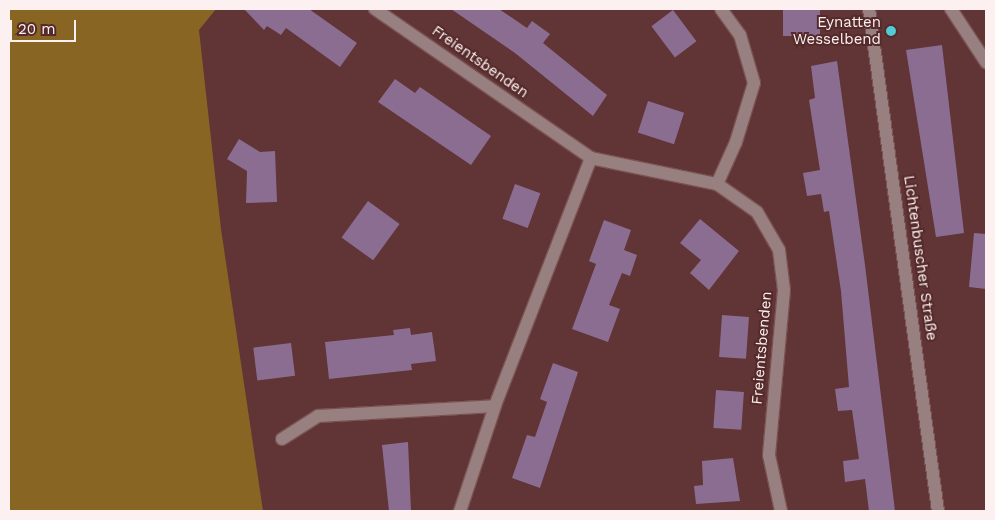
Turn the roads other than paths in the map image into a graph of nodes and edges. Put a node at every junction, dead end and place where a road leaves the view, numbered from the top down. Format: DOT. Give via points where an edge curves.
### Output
graph roads {
  1 [pos="375,9"];
  2 [pos="721,9"];
  3 [pos="869,9"];
  4 [pos="951,9"];
  5 [pos="986,62"];
  6 [pos="591,158"];
  7 [pos="717,184"];
  8 [pos="495,406"];
  9 [pos="282,439"];
  10 [pos="460,511"];
  11 [pos="781,511"];
  12 [pos="938,511"];
  1 -- 6 [label="street, Freientsbenden"];
  2 -- 7 [label="street" via="740,35 754,83 736,142"];
  3 -- 12 [label="street, Lichtenbuscher Straße"];
  4 -- 5 [label="street"];
  6 -- 7 [label="street, Freientsbenden"];
  6 -- 8 [label="street"];
  7 -- 11 [label="street, Freientsbenden" via="757,212 779,250 784,290 769,455"];
  8 -- 9 [label="street" via="318,416"];
  8 -- 10 [label="street"];
}
